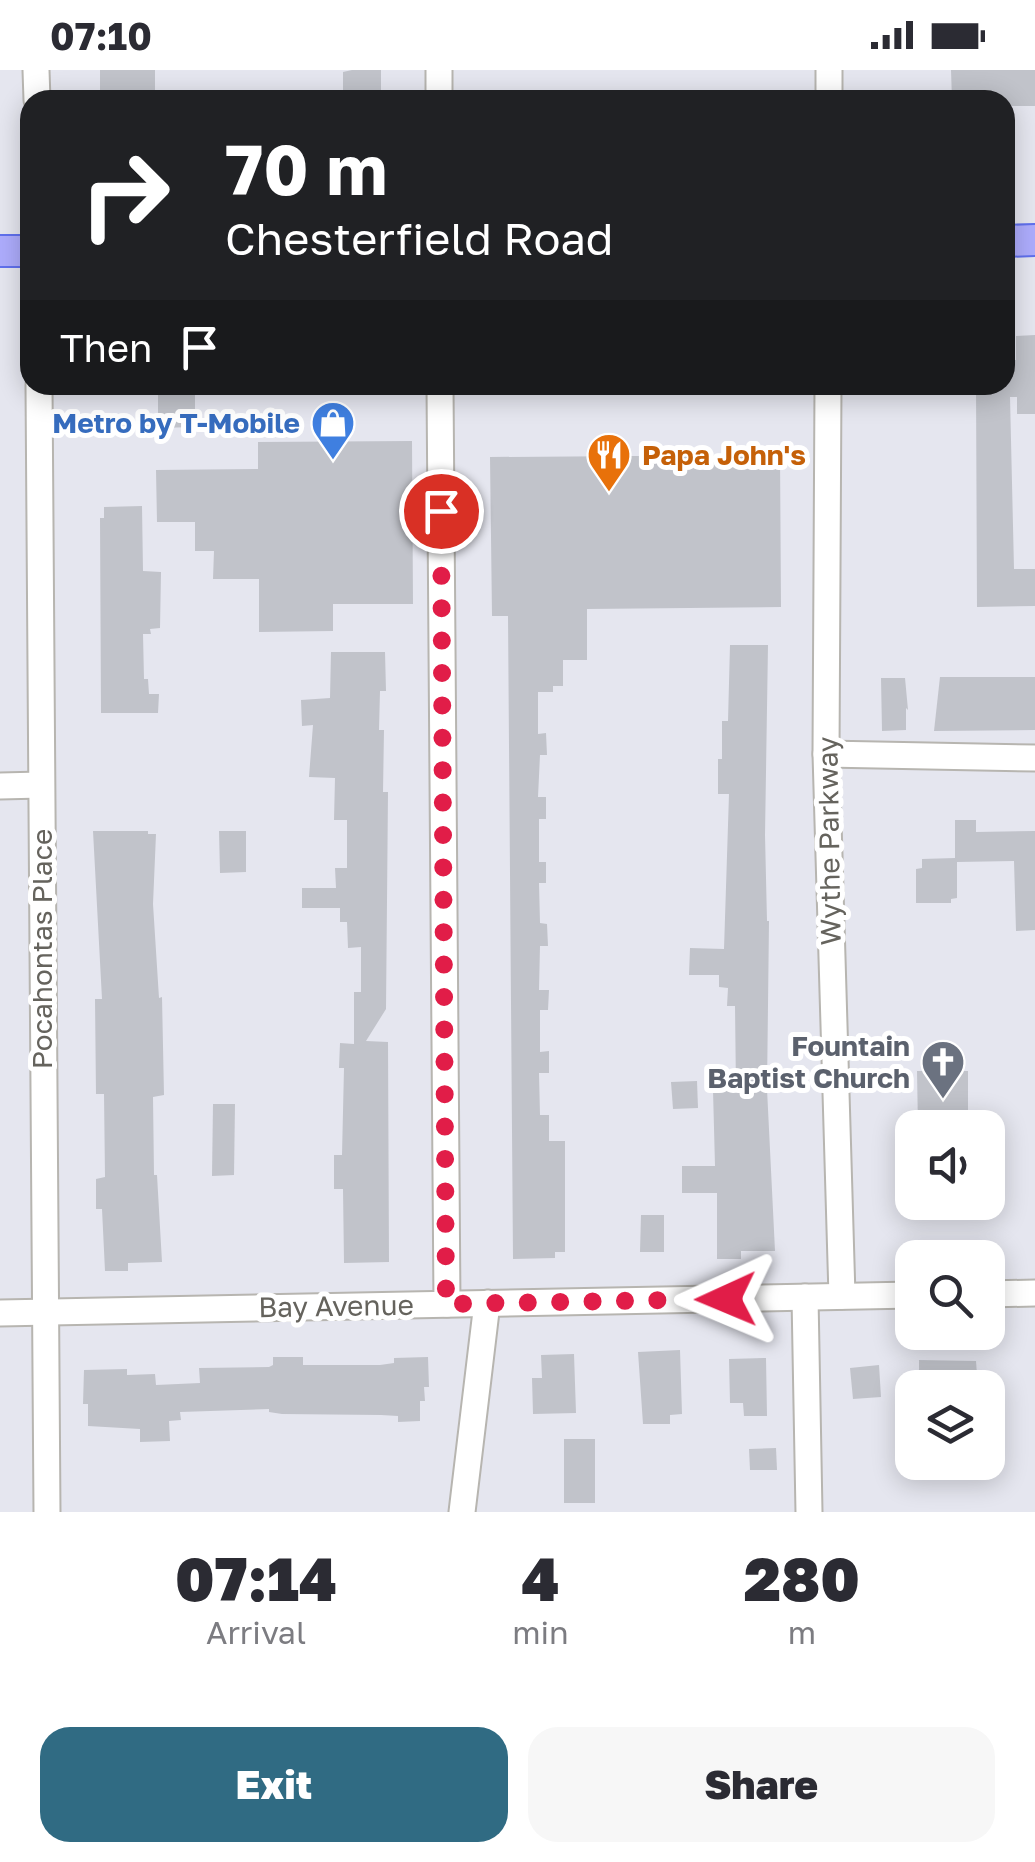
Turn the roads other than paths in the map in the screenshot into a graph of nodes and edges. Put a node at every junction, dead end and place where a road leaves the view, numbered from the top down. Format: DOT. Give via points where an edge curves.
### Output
graph roads {
  1 [pos="39,395"];
  2 [pos="440,395"];
  3 [pos="828,395"];
  4 [pos="826,754"];
  5 [pos="1035,758"];
  6 [pos="41,784"];
  7 [pos="0,786"];
  8 [pos="1035,1293"];
  9 [pos="1005,1294"];
  10 [pos="895,1295"];
  11 [pos="842,1296"];
  12 [pos="805,1297"];
  13 [pos="487,1303"];
  14 [pos="446,1304"];
  15 [pos="44,1312"];
  16 [pos="0,1313"];
  17 [pos="47,1512"];
  18 [pos="462,1512"];
  19 [pos="809,1512"];
  1 -- 6 [label="street, Pocahontas Place"];
  2 -- 14 [label="street"];
  3 -- 4 [label="street, Wythe Parkway"];
  4 -- 5 [label="street"];
  4 -- 11 [label="street, Wythe Parkway"];
  6 -- 7 [label="street"];
  6 -- 15 [label="street, Pocahontas Place"];
  8 -- 9 [label="street"];
  10 -- 11 [label="street, Bay Avenue"];
  11 -- 12 [label="street, Bay Avenue"];
  12 -- 13 [label="street, Bay Avenue"];
  12 -- 19 [label="street"];
  13 -- 14 [label="street, Bay Avenue"];
  13 -- 18 [label="street"];
  14 -- 15 [label="street, Bay Avenue"];
  15 -- 16 [label="street, Bay Avenue"];
  15 -- 17 [label="street, Pocahontas Place"];
}
